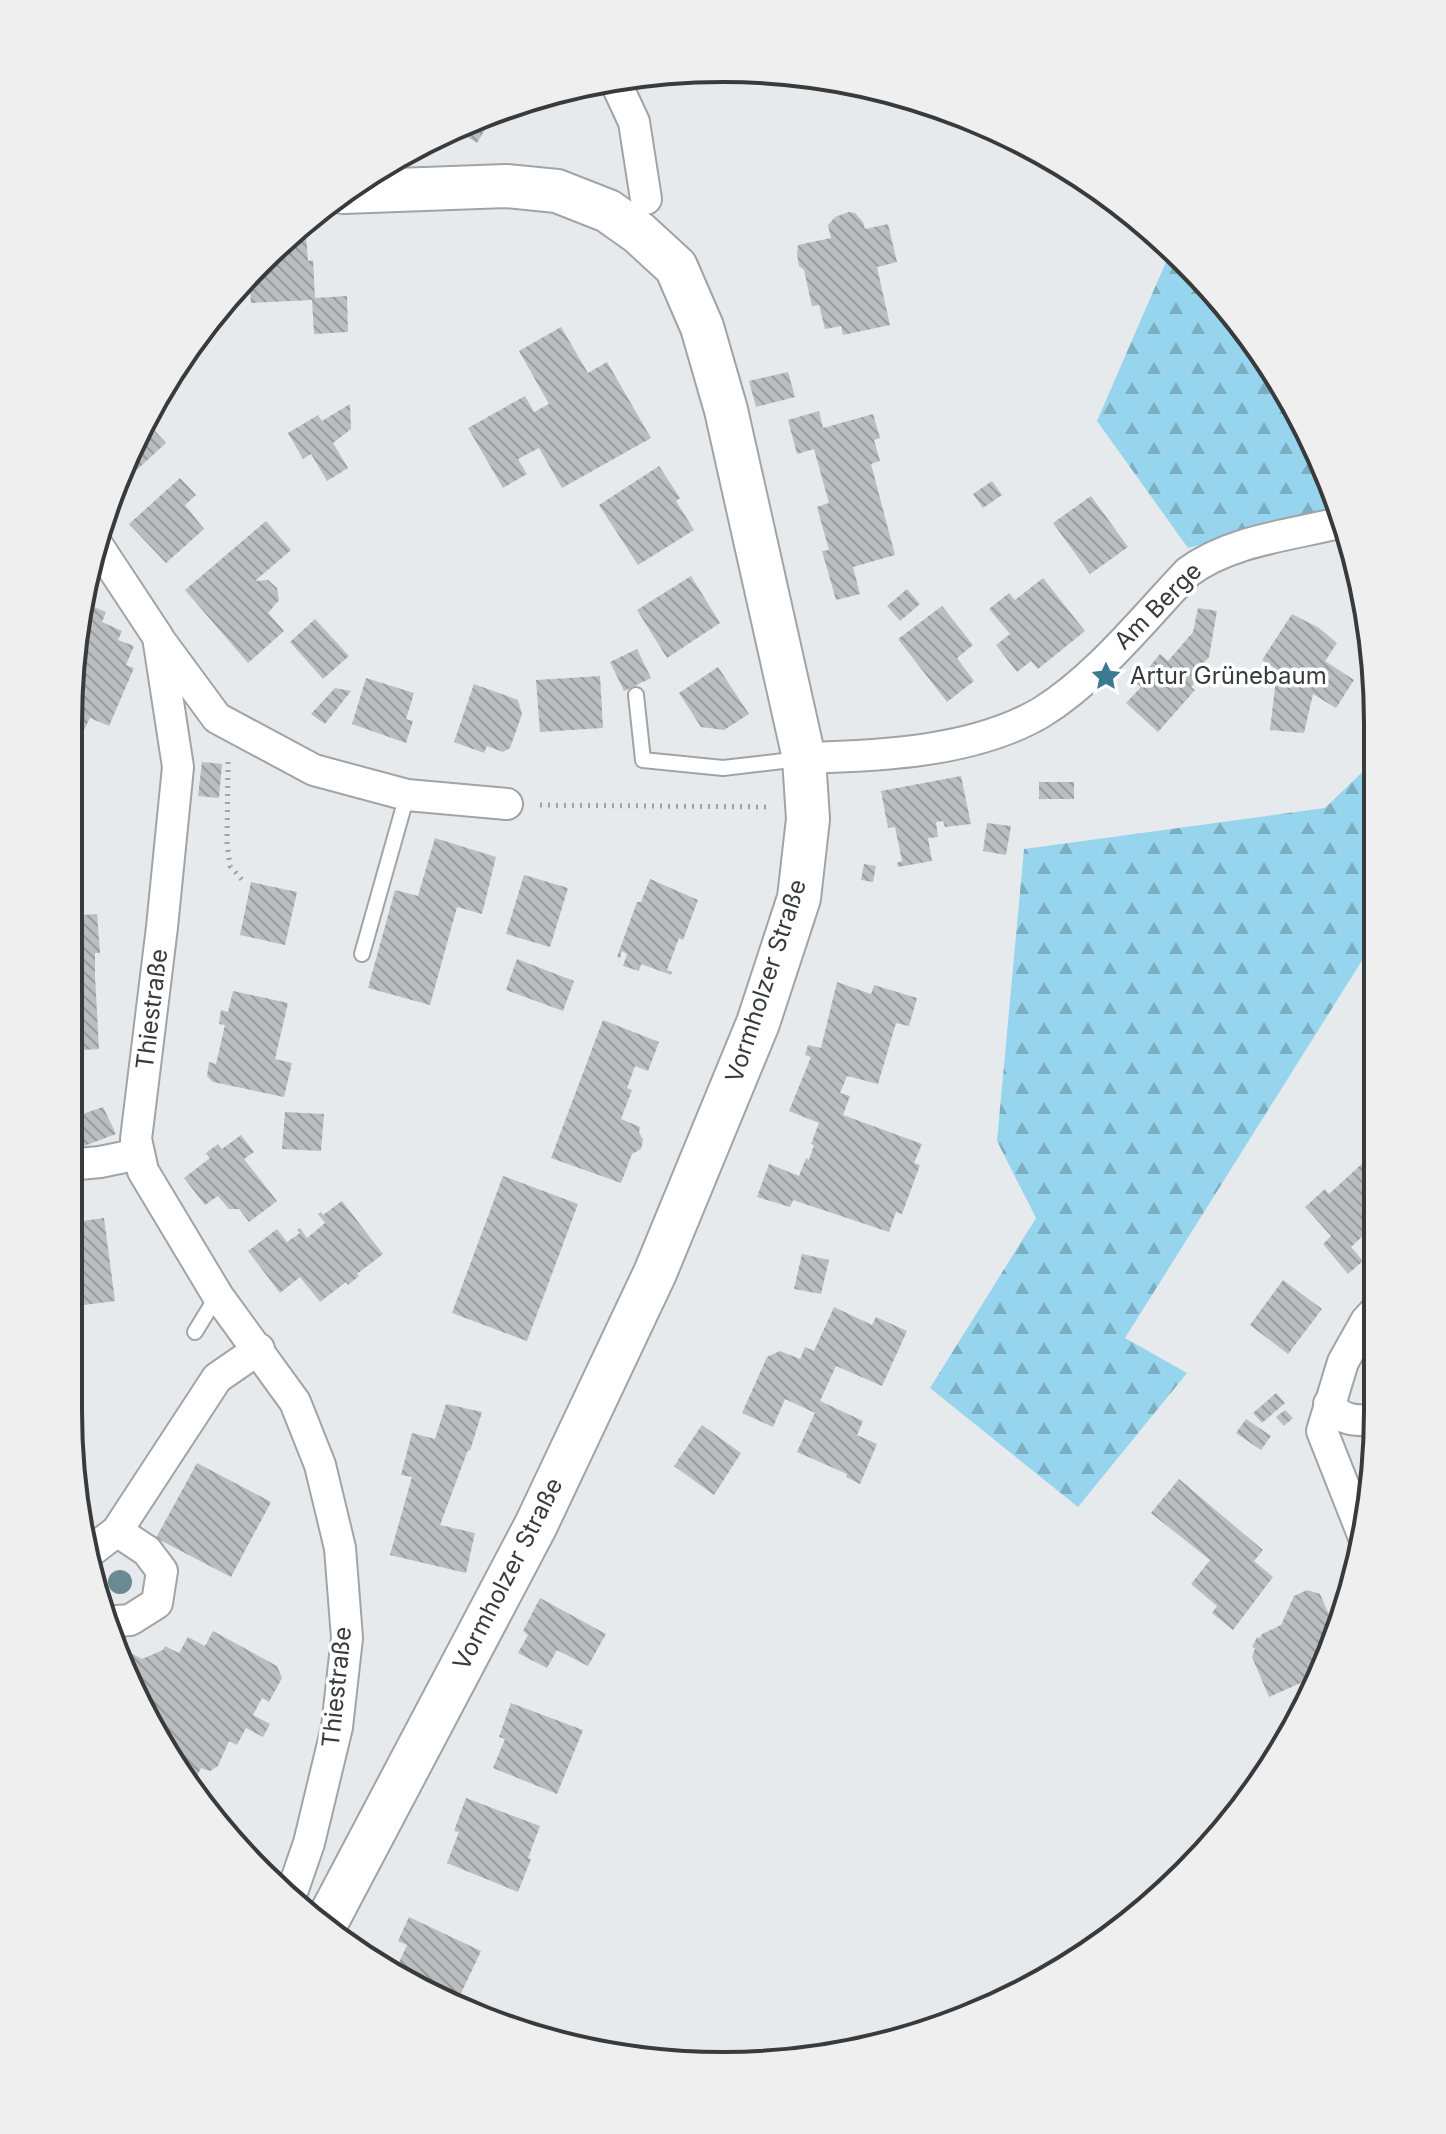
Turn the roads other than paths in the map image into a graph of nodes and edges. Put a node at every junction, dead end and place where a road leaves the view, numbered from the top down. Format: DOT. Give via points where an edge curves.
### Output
graph roads {
  1 [pos="619,90"];
  2 [pos="365,191"];
  3 [pos="646,199"];
  4 [pos="1332,525"];
  5 [pos="104,556"];
  6 [pos="158,637"];
  7 [pos="636,695"];
  8 [pos="804,758"];
  9 [pos="407,795"];
  10 [pos="507,804"];
  11 [pos="362,954"];
  12 [pos="139,1154"];
  13 [pos="82,1164"];
  14 [pos="218,1296"];
  15 [pos="1364,1325"];
  16 [pos="195,1332"];
  17 [pos="259,1349"];
  18 [pos="1326,1418"];
  19 [pos="1364,1421"];
  20 [pos="1356,1512"];
  21 [pos="117,1531"];
  22 [pos="97,1547"];
  23 [pos="118,1621"];
  24 [pos="289,1883"];
  25 [pos="329,1917"];
  1 -- 3 [label="street" via="634,122"];
  2 -- 8 [label="main road, Vormholzer Straße" via="506,186 557,191 608,211 676,267 702,327 726,410"];
  4 -- 8 [label="street, Am Berge" via="1207,558 1083,682 1042,712 997,733 924,749"];
  5 -- 6 [label="street, Thiestraße"];
  6 -- 9 [label="street, Thiestraße" via="217,718 314,770"];
  6 -- 12 [label="street, Thiestraße" via="178,767 136,1139"];
  7 -- 8 [label="lane" via="643,760 723,768"];
  8 -- 25 [label="main road, Vormholzer Straße" via="806,857 799,898 758,1023 655,1273 536,1525"];
  9 -- 10 [label="street, Thiestraße"];
  9 -- 11 [label="lane"];
  12 -- 13 [label="street"];
  12 -- 14 [label="street, Thiestraße" via="143,1171"];
  14 -- 16 [label="lane"];
  14 -- 17 [label="street, Thiestraße"];
  15 -- 18 [label="street" via="1343,1362"];
  17 -- 21 [label="street" via="217,1378"];
  17 -- 24 [label="street, Thiestraße" via="295,1402 320,1465 340,1548 347,1638 337,1727 309,1843"];
  18 -- 19 [label="street"];
  18 -- 20 [label="street"];
  21 -- 22 [label="street"];
  21 -- 23 [label="street" via="147,1551 162,1571 157,1603 130,1620"];
}
